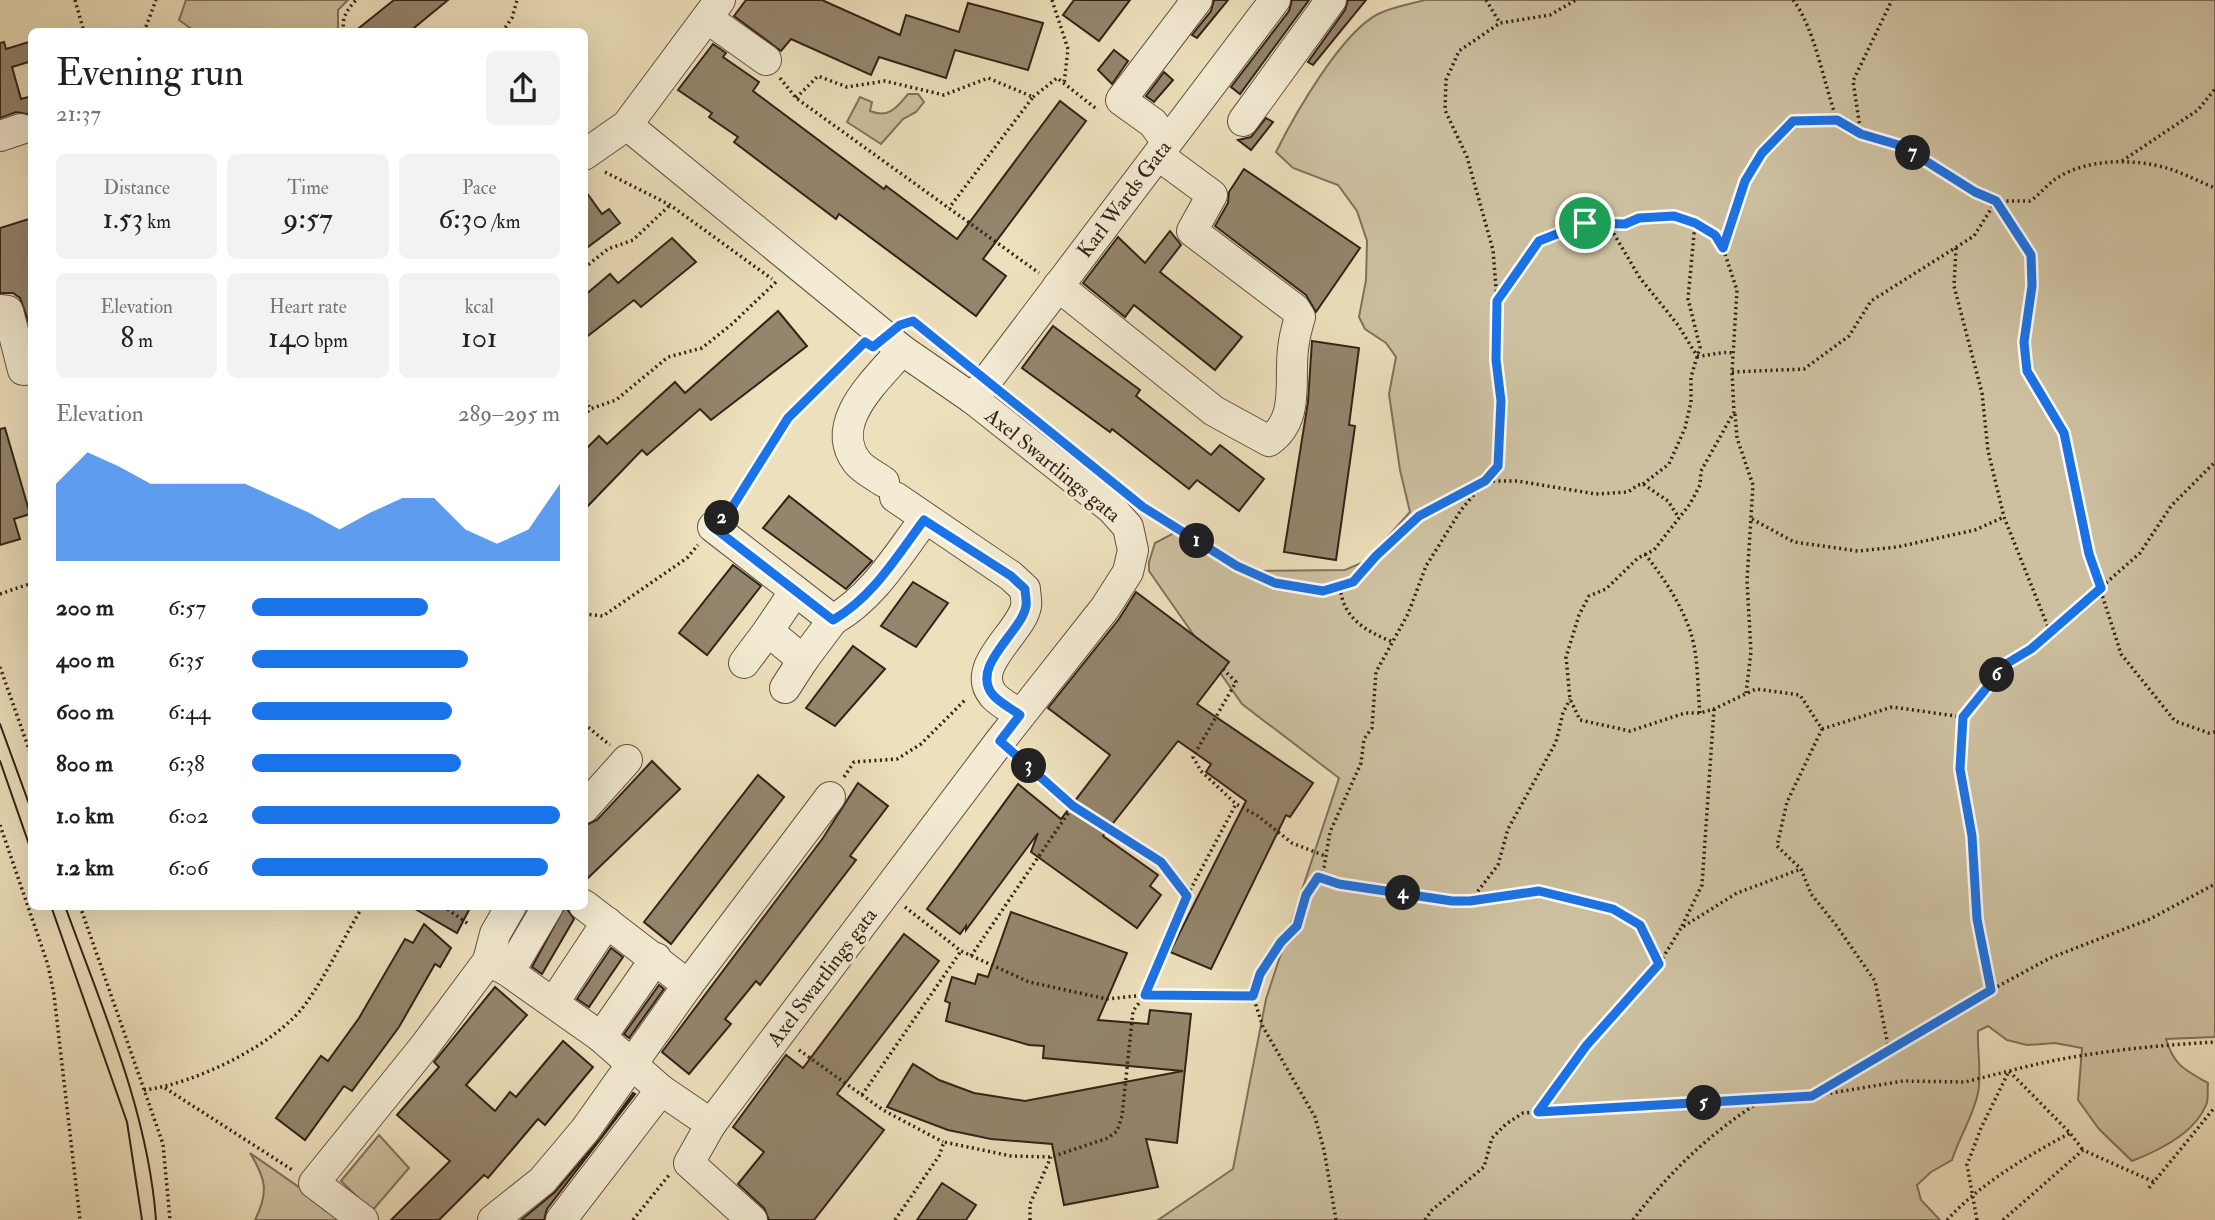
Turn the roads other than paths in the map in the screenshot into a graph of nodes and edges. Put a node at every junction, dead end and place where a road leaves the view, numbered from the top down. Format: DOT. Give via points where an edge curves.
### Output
graph roads {
  1 [pos="1197,0"];
  2 [pos="1275,0"];
  3 [pos="1331,0"];
  4 [pos="714,9"];
  5 [pos="766,60"];
  6 [pos="1242,121"];
  7 [pos="627,125"];
  8 [pos="1163,148"];
  9 [pos="588,153"];
  10 [pos="1043,281"];
  11 [pos="0,310"];
  12 [pos="884,343"];
  13 [pos="28,369"];
  14 [pos="973,399"];
  15 [pos="924,520"];
  16 [pos="713,527"];
  17 [pos="795,591"];
  18 [pos="833,620"];
  19 [pos="768,631"];
  20 [pos="803,660"];
  21 [pos="744,663"];
  22 [pos="785,688"];
  23 [pos="1020,715"];
  24 [pos="627,760"];
  25 [pos="830,797"];
  26 [pos="588,804"];
  27 [pos="510,910"];
  28 [pos="544,910"];
  29 [pos="596,914"];
  30 [pos="497,958"];
  31 [pos="656,958"];
  32 [pos="688,985"];
  33 [pos="554,1002"];
  34 [pos="601,1037"];
  35 [pos="631,1063"];
  36 [pos="661,1090"];
  37 [pos="711,1124"];
  38 [pos="363,1220"];
  39 [pos="493,1220"];
  40 [pos="561,1220"];
  41 [pos="751,1220"];
  1 -- 8 [label="street" via="1121,100 1153,123"];
  2 -- 8 [label="street, Karl Wards Gata"];
  3 -- 6 [label="street"];
  4 -- 5 [label="street"];
  4 -- 7 [label="street"];
  7 -- 9 [label="street"];
  7 -- 12 [label="street, Axel Swartlings gata"];
  8 -- 10 [label="street, Karl Wards Gata"];
  8 -- 10 [label="street" via="1213,195 1192,231 1300,317 1293,350 1292,396 1281,432 1269,441 1214,411"];
  10 -- 14 [label="street, Karl Wards Gata"];
  11 -- 13 [label="street" via="8,311 23,370"];
  12 -- 14 [label="street, Axel Swartlings gata"];
  12 -- 15 [label="street" via="848,420 845,441 858,464"];
  14 -- 23 [label="street, Axel Swartlings gata" via="1111,509 1128,527 1133,550 1128,572 1105,608"];
  15 -- 18 [label="street" via="854,608"];
  15 -- 23 [label="street" via="1025,589 1026,606 990,663 988,685 993,695"];
  16 -- 17 [label="street"];
  17 -- 18 [label="street"];
  17 -- 19 [label="street"];
  18 -- 20 [label="street"];
  19 -- 20 [label="street"];
  19 -- 21 [label="street"];
  20 -- 22 [label="street"];
  23 -- 37 [label="street, Axel Swartlings gata"];
  24 -- 26 [label="street"];
  25 -- 32 [label="street"];
  27 -- 30 [label="street"];
  28 -- 30 [label="street"];
  29 -- 31 [label="street"];
  29 -- 33 [label="street"];
  30 -- 33 [label="street"];
  30 -- 38 [label="street" via="314,1183"];
  31 -- 32 [label="street"];
  31 -- 34 [label="street"];
  32 -- 35 [label="street"];
  33 -- 34 [label="street"];
  34 -- 35 [label="street"];
  35 -- 36 [label="street"];
  35 -- 39 [label="street" via="585,1130 542,1181"];
  36 -- 37 [label="street"];
  36 -- 40 [label="street"];
  37 -- 41 [label="street, Axel Swartlings gata" via="689,1163"];
}
